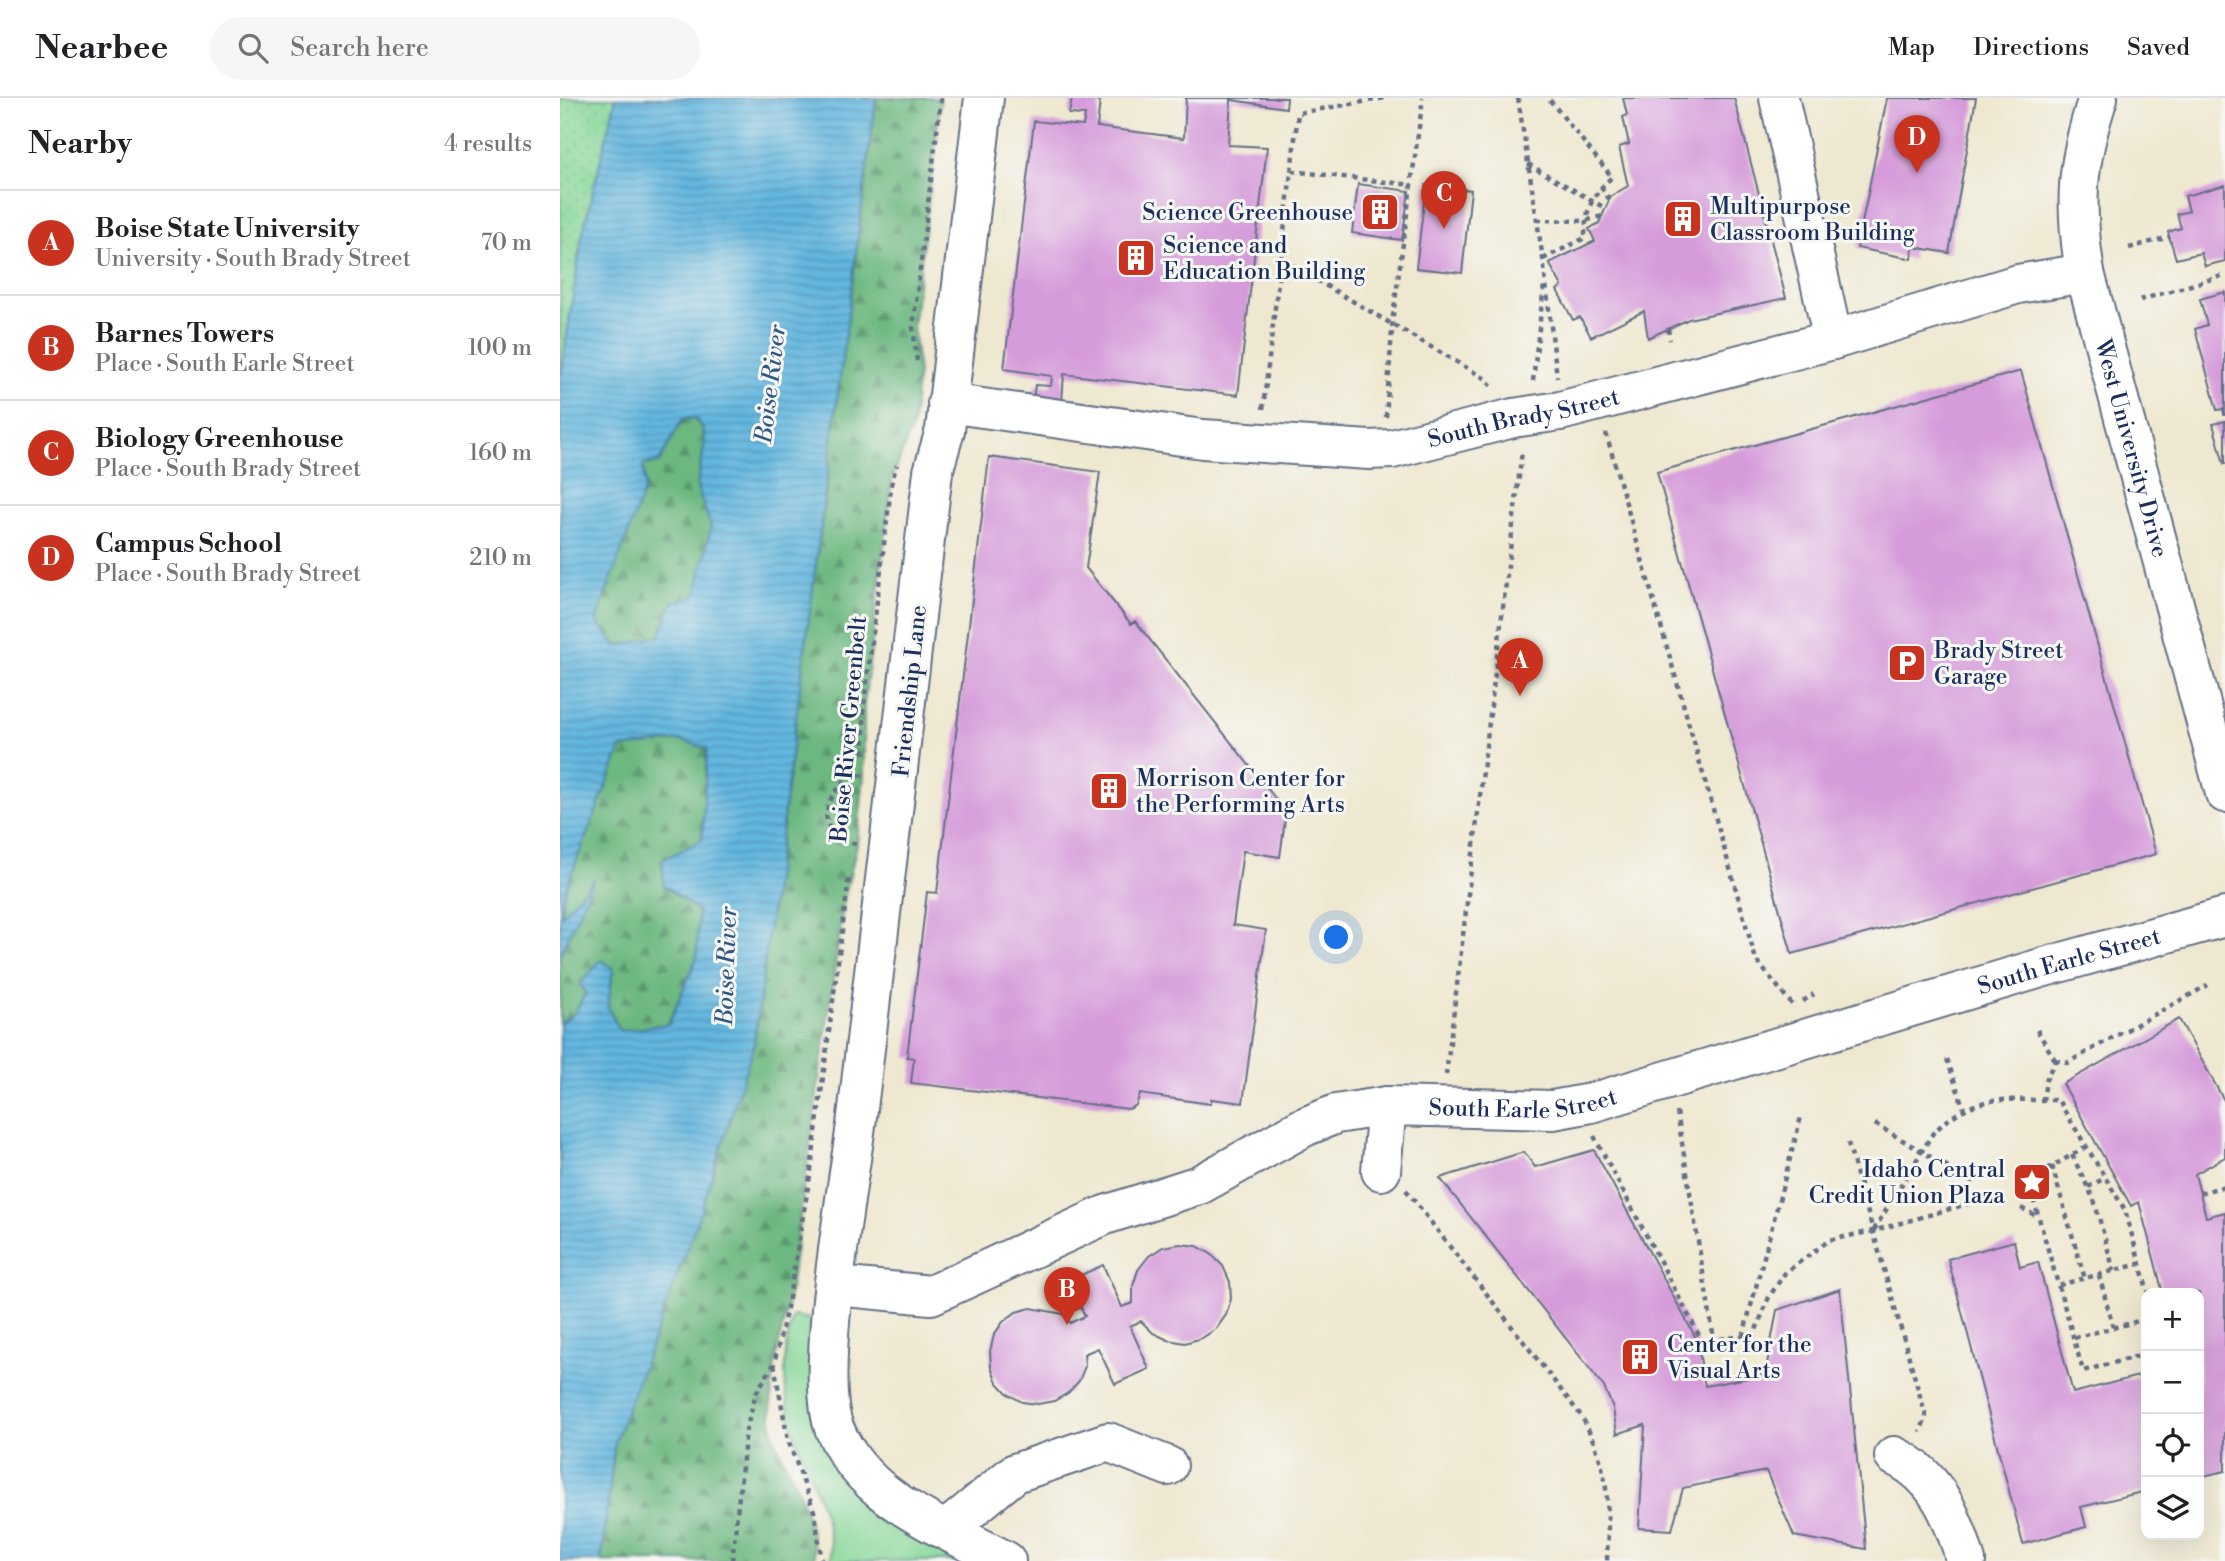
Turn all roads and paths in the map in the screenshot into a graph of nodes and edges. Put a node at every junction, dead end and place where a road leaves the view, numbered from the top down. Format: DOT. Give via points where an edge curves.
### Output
graph roads {
  1 [pos="941,98"];
  2 [pos="984,98"];
  3 [pos="1386,98"];
  4 [pos="1423,98"];
  5 [pos="1518,98"];
  6 [pos="1548,98"];
  7 [pos="1779,98"];
  8 [pos="2098,98"];
  9 [pos="1528,164"];
  10 [pos="1292,171"];
  11 [pos="1412,185"];
  12 [pos="1601,187"];
  13 [pos="1591,199"];
  14 [pos="1609,199"];
  15 [pos="1605,208"];
  16 [pos="1602,216"];
  17 [pos="1537,220"];
  18 [pos="1585,220"];
  19 [pos="2169,237"];
  20 [pos="2129,248"];
  21 [pos="1543,259"];
  22 [pos="1282,260"];
  23 [pos="2085,273"];
  24 [pos="1545,275"];
  25 [pos="2225,275"];
  26 [pos="2140,300"];
  27 [pos="1393,324"];
  28 [pos="1668,329"];
  29 [pos="1670,340"];
  30 [pos="1833,340"];
  31 [pos="918,371"];
  32 [pos="1557,377"];
  33 [pos="1532,388"];
  34 [pos="1499,397"];
  35 [pos="947,403"];
  36 [pos="1263,412"];
  37 [pos="1603,425"];
  38 [pos="1385,426"];
  39 [pos="1522,447"];
  40 [pos="900,457"];
  41 [pos="882,776"];
  42 [pos="862,789"];
  43 [pos="2225,793"];
  44 [pos="858,831"];
  45 [pos="874,847"];
  46 [pos="854,856"];
  47 [pos="852,867"];
  48 [pos="2225,917"];
  49 [pos="2208,985"];
  50 [pos="1800,1014"];
  51 [pos="2037,1030"];
  52 [pos="1947,1059"];
  53 [pos="2055,1060"];
  54 [pos="1445,1082"];
  55 [pos="2042,1101"];
  56 [pos="1387,1106"];
  57 [pos="1964,1109"];
  58 [pos="1677,1111"];
  59 [pos="1801,1117"];
  60 [pos="1875,1124"];
  61 [pos="1591,1131"];
  62 [pos="1848,1143"];
  63 [pos="2086,1147"];
  64 [pos="1922,1152"];
  65 [pos="2072,1155"];
  66 [pos="2052,1166"];
  67 [pos="1392,1178"];
  68 [pos="2105,1178"];
  69 [pos="2028,1180"];
  70 [pos="1974,1182"];
  71 [pos="2021,1184"];
  72 [pos="2225,1186"];
  73 [pos="2088,1187"];
  74 [pos="2200,1193"];
  75 [pos="1971,1203"];
  76 [pos="2021,1208"];
  77 [pos="2039,1217"];
  78 [pos="1873,1231"];
  79 [pos="2140,1264"];
  80 [pos="2114,1270"];
  81 [pos="2099,1275"];
  82 [pos="2085,1279"];
  83 [pos="2059,1285"];
  84 [pos="836,1286"];
  85 [pos="2147,1288"];
  86 [pos="2141,1320"];
  87 [pos="2113,1327"];
  88 [pos="1743,1336"];
  89 [pos="2074,1338"];
  90 [pos="1714,1340"];
  91 [pos="2141,1355"];
  92 [pos="774,1363"];
  93 [pos="1900,1459"];
  94 [pos="1168,1466"];
  95 [pos="946,1530"];
  96 [pos="1000,1559"];
  97 [pos="732,1561"];
  98 [pos="822,1561"];
  99 [pos="1607,1561"];
  100 [pos="1966,1561"];
  1 -- 31 [label="path" via="913,327"];
  2 -- 35 [label="street, Friendship Lane"];
  3 -- 10 [label="path" via="1298,113"];
  4 -- 11 [label="path"];
  5 -- 9 [label="path"];
  6 -- 12 [label="path" via="1612,177"];
  7 -- 30 [label="street"];
  8 -- 23 [label="street, West University Drive" via="2080,164 2077,219"];
  9 -- 13 [label="path"];
  9 -- 17 [label="path"];
  10 -- 11 [label="path"];
  10 -- 22 [label="path"];
  11 -- 27 [label="path"];
  12 -- 13 [label="path"];
  12 -- 14 [label="path"];
  13 -- 15 [label="path"];
  13 -- 18 [label="path"];
  16 -- 18 [label="path"];
  17 -- 18 [label="path"];
  17 -- 21 [label="path"];
  18 -- 21 [label="path" via="1585,238"];
  19 -- 20 [label="path"];
  21 -- 24 [label="path"];
  22 -- 27 [label="path"];
  22 -- 36 [label="path"];
  23 -- 30 [label="street, South Brady Street" via="2018,284"];
  23 -- 43 [label="street, West University Drive"];
  24 -- 32 [label="path"];
  24 -- 33 [label="path"];
  25 -- 26 [label="path"];
  27 -- 34 [label="path" via="1486,379"];
  27 -- 38 [label="path"];
  28 -- 29 [label="path"];
  30 -- 35 [label="street, South Brady Street" via="1392,449 1203,439"];
  35 -- 41 [label="street, Friendship Lane"];
  37 -- 50 [label="path" via="1756,960"];
  39 -- 54 [label="path"];
  40 -- 41 [label="path, Boise River Greenbelt" via="892,480 864,705"];
  41 -- 42 [label="path, Boise River Greenbelt"];
  41 -- 45 [label="street, Friendship Lane"];
  41 -- 45 [label="path" via="850,776 830,796 826,807 831,830 841,840"];
  44 -- 45 [label="path, Boise River Greenbelt"];
  45 -- 46 [label="path, Boise River Greenbelt"];
  45 -- 84 [label="street, Friendship Lane"];
  47 -- 92 [label="path, Boise River Greenbelt" via="811,1170"];
  48 -- 56 [label="street, South Earle Street" via="1591,1103 1515,1111"];
  49 -- 53 [label="path" via="2067,1063"];
  51 -- 53 [label="path"];
  52 -- 57 [label="path"];
  53 -- 55 [label="path"];
  55 -- 57 [label="path" via="1995,1099"];
  55 -- 63 [label="path" via="2058,1100"];
  56 -- 67 [label="street"];
  56 -- 84 [label="street, South Earle Street" via="1336,1114 1304,1127 1199,1185 1105,1215 931,1295"];
  57 -- 64 [label="path" via="1933,1133"];
  58 -- 90 [label="path"];
  59 -- 88 [label="path"];
  60 -- 64 [label="path"];
  61 -- 90 [label="path" via="1702,1341"];
  62 -- 78 [label="path"];
  63 -- 65 [label="path"];
  63 -- 68 [label="path"];
  64 -- 70 [label="path"];
  64 -- 78 [label="path"];
  65 -- 66 [label="path"];
  65 -- 73 [label="path"];
  66 -- 69 [label="path"];
  66 -- 82 [label="path"];
  67 -- 99 [label="path" via="1582,1417 1599,1450 1607,1483"];
  68 -- 73 [label="path"];
  68 -- 79 [label="path" via="2125,1210"];
  69 -- 71 [label="path"];
  69 -- 77 [label="path"];
  72 -- 74 [label="path"];
  73 -- 80 [label="path"];
  75 -- 78 [label="path"];
  76 -- 77 [label="path"];
  77 -- 83 [label="path"];
  78 -- 88 [label="path" via="1829,1240 1806,1255 1785,1273 1769,1297 1754,1335"];
  78 -- 93 [label="path" via="1926,1417"];
  79 -- 80 [label="path"];
  79 -- 85 [label="path"];
  80 -- 81 [label="path"];
  81 -- 82 [label="path"];
  81 -- 87 [label="path"];
  82 -- 83 [label="path"];
  83 -- 89 [label="path"];
  84 -- 95 [label="street, Friendship Lane" via="827,1405 835,1431 849,1456 880,1491"];
  86 -- 87 [label="path"];
  87 -- 89 [label="path"];
  88 -- 90 [label="path"];
  89 -- 91 [label="path" via="2083,1371"];
  92 -- 97 [label="path, Boise River Greenbelt" via="756,1393 746,1430"];
  92 -- 98 [label="path, Boise River Greenbelt" via="788,1440 814,1511"];
  93 -- 100 [label="street" via="1916,1467 1936,1490 1956,1528"];
  94 -- 95 [label="street" via="1108,1442 1015,1474"];
  95 -- 96 [label="street, Friendship Lane"];
}
